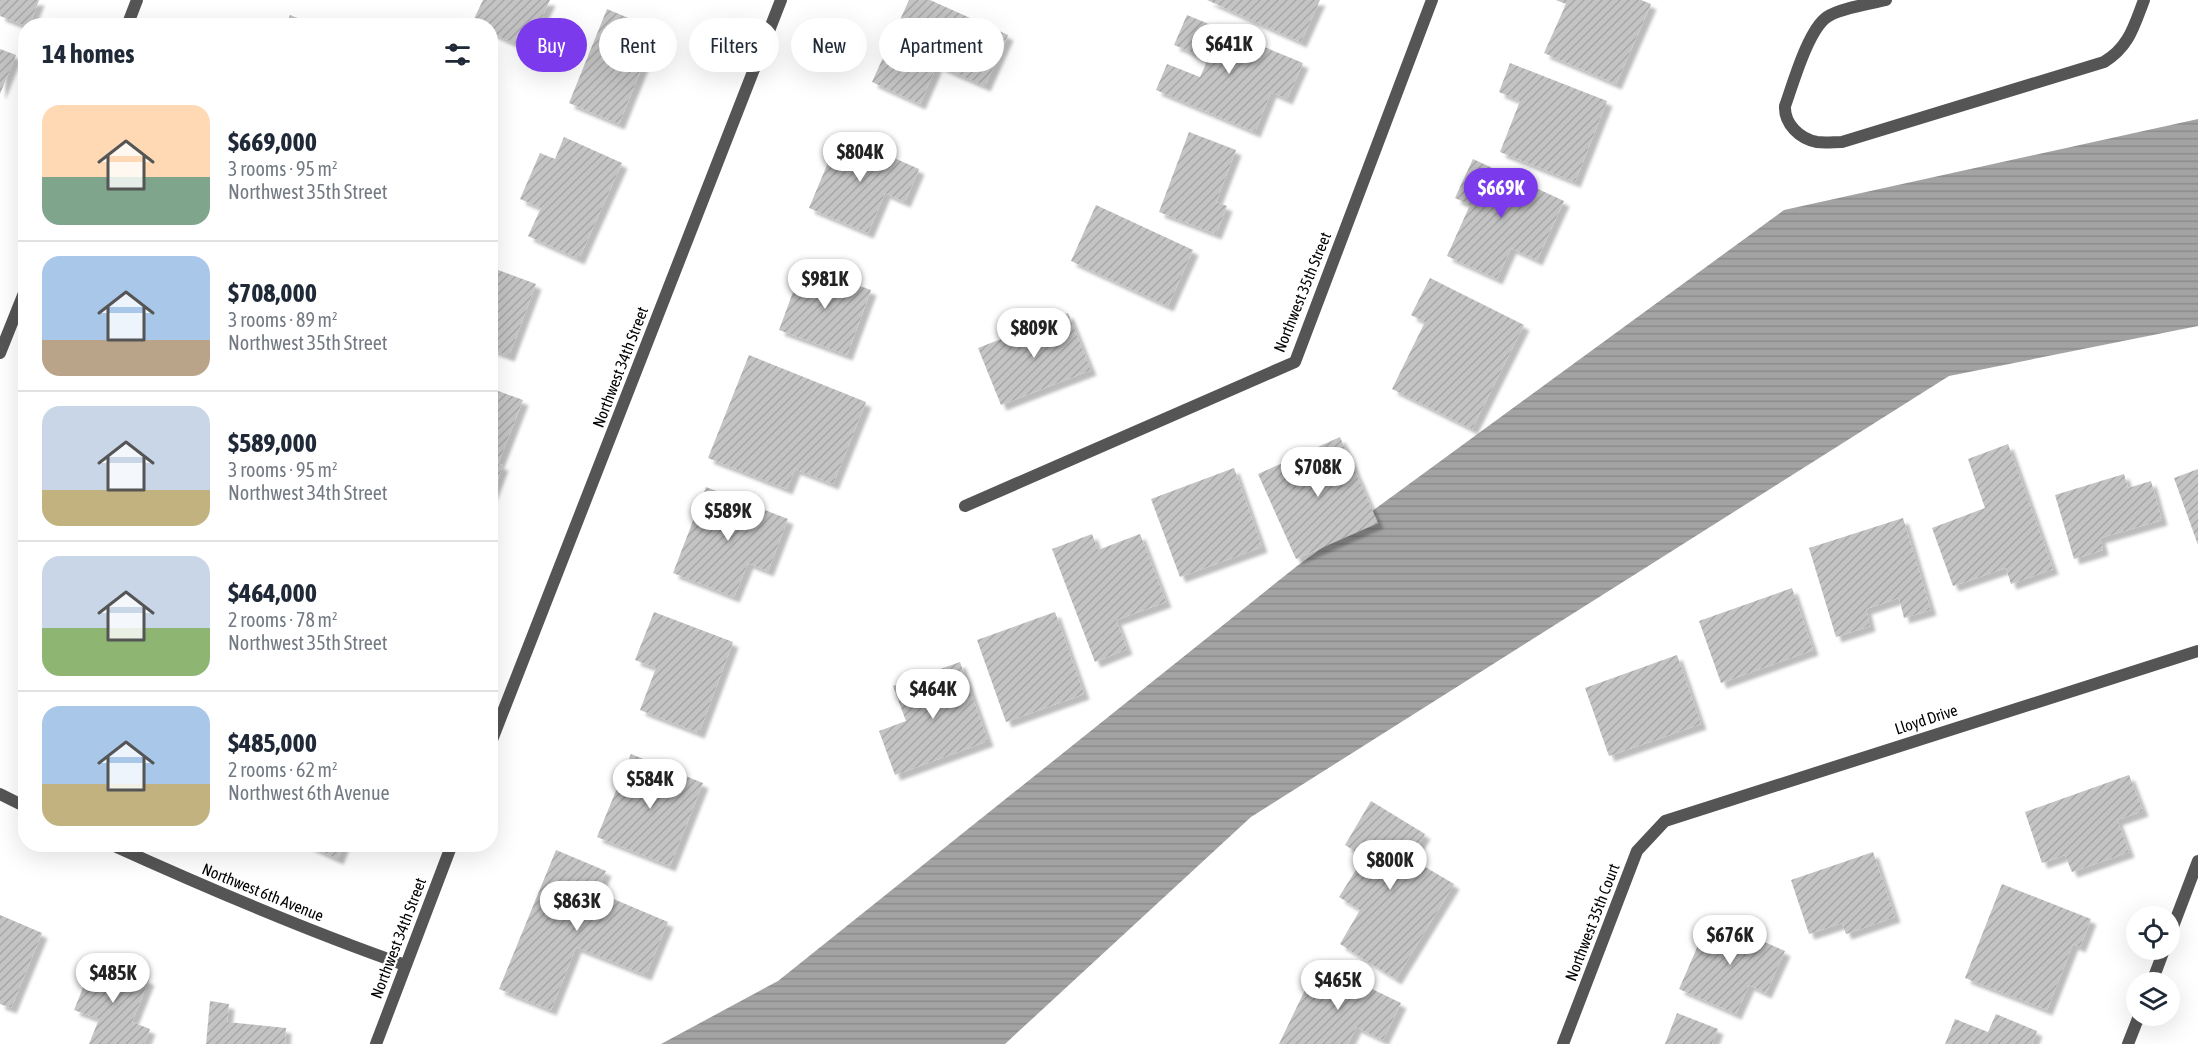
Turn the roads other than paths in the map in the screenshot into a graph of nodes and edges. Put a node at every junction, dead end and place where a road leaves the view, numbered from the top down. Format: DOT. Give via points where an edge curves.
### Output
graph roads {
  1 [pos="137,0"];
  2 [pos="781,0"];
  3 [pos="1432,0"];
  4 [pos="1886,0"];
  5 [pos="2144,0"];
  6 [pos="130,18"];
  7 [pos="18,308"];
  8 [pos="0,353"];
  9 [pos="965,506"];
  10 [pos="2198,651"];
  11 [pos="498,725"];
  12 [pos="0,794"];
  13 [pos="18,803"];
  14 [pos="1665,821"];
  15 [pos="128,852"];
  16 [pos="449,852"];
  17 [pos="2198,861"];
  18 [pos="2180,908"];
  19 [pos="405,965"];
  20 [pos="2135,1026"];
  21 [pos="376,1044"];
  22 [pos="1563,1044"];
  23 [pos="2128,1044"];
  1 -- 6 [label="street"];
  2 -- 11 [label="street, Northwest 34th Street"];
  3 -- 9 [label="street, Northwest 35th Street" via="1295,362"];
  4 -- 5 [label="street" via="1836,13 1819,25 1803,54 1785,106 1790,126 1800,134 1816,142 1842,142 2104,62 2124,45"];
  7 -- 8 [label="street"];
  10 -- 14 [label="street, Lloyd Drive"];
  12 -- 13 [label="street"];
  14 -- 22 [label="street, Northwest 35th Court" via="1637,851"];
  15 -- 19 [label="street, Northwest 6th Avenue" via="226,896"];
  16 -- 19 [label="street, Northwest 34th Street"];
  17 -- 18 [label="street"];
  19 -- 21 [label="street, Northwest 34th Street"];
  20 -- 23 [label="street"];
}
